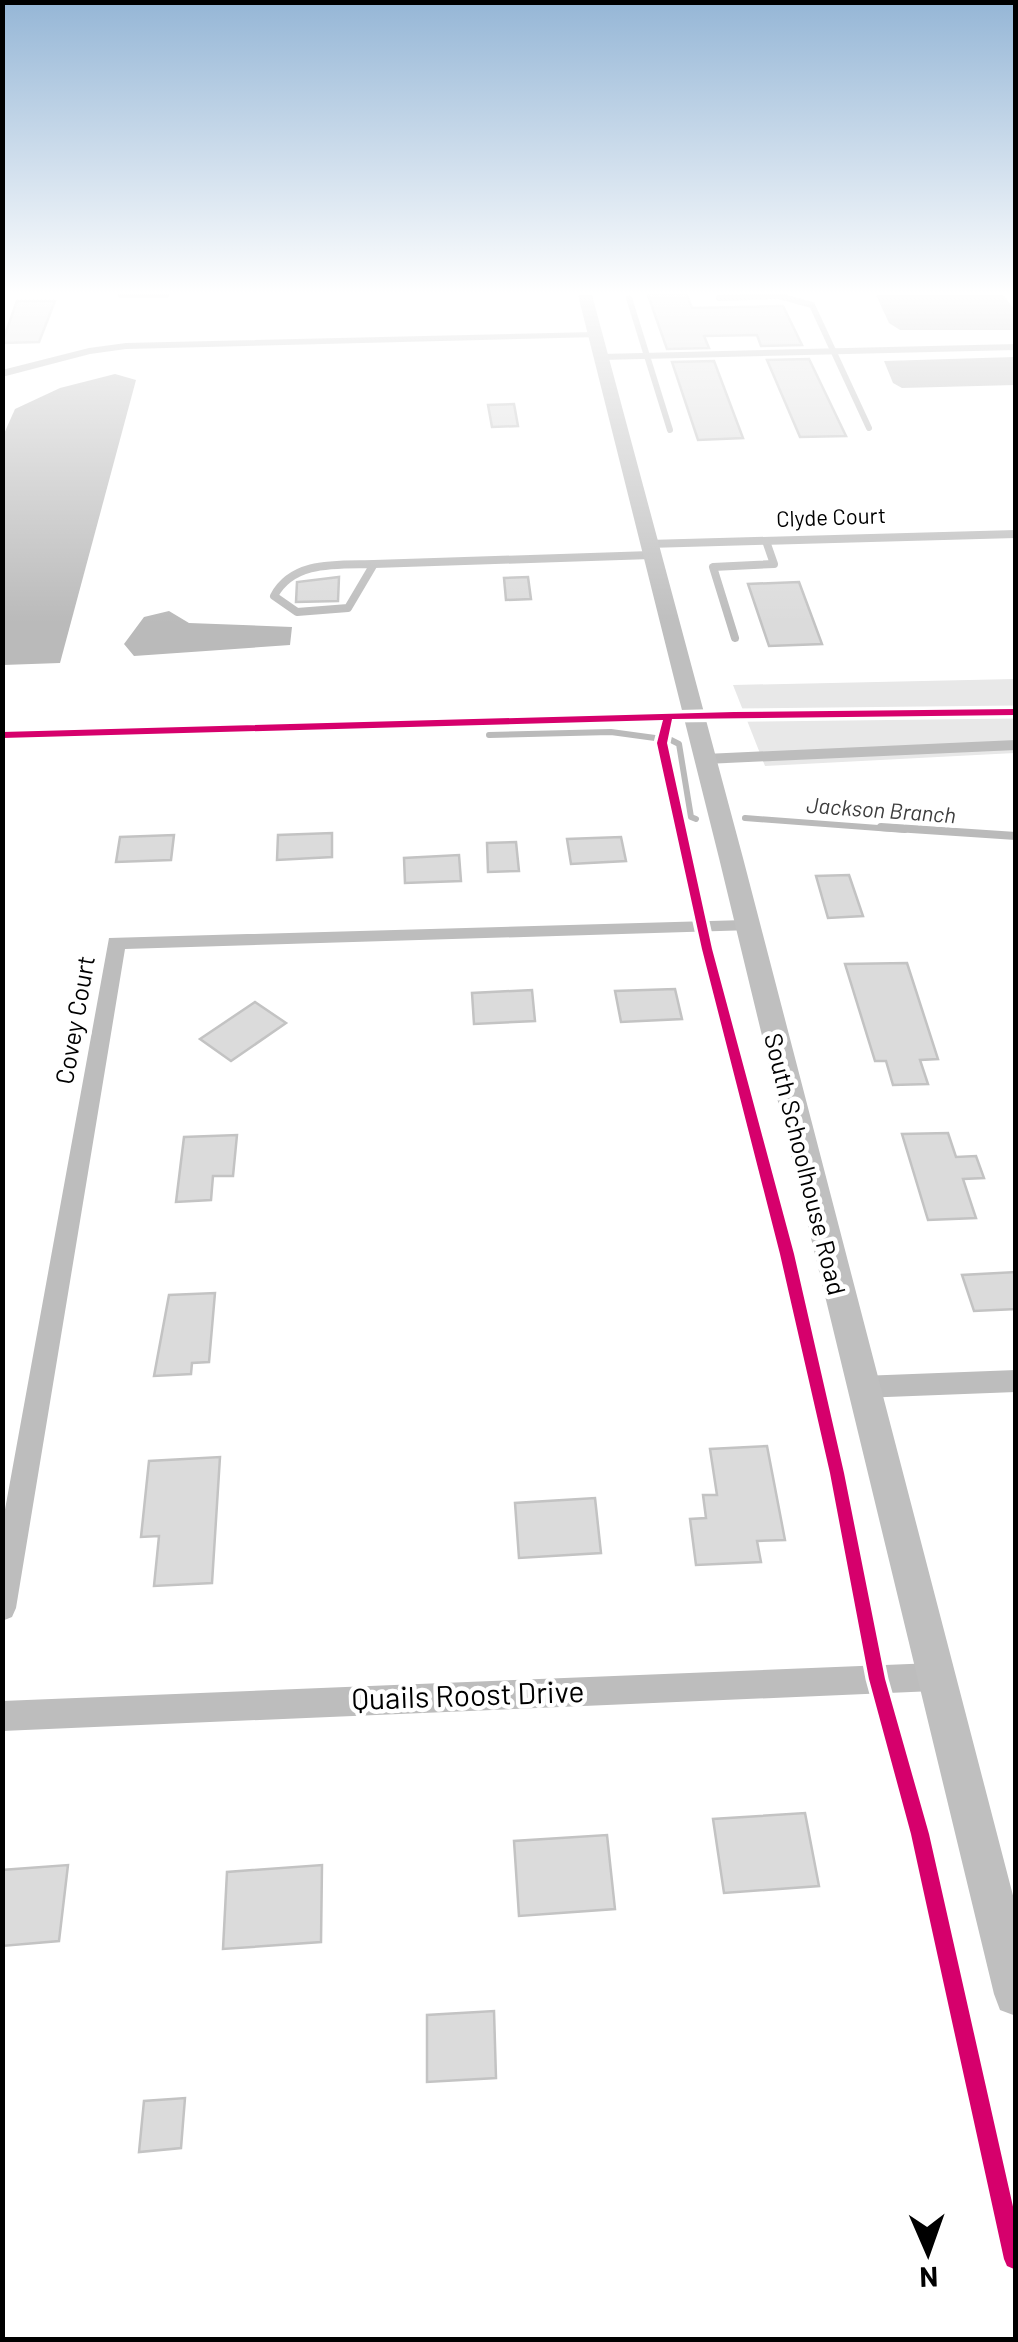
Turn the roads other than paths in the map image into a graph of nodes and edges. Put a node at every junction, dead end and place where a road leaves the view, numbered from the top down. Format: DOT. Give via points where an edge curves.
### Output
graph roads {
  1 [pos="613,404"];
  2 [pos="662,404"];
  3 [pos="858,404"];
  4 [pos="869,428"];
  5 [pos="670,430"];
  6 [pos="1016,534"];
  7 [pos="766,541"];
  8 [pos="650,550"];
  9 [pos="374,564"];
  10 [pos="736,638"];
  11 [pos="1016,745"];
  12 [pos="705,759"];
  13 [pos="745,926"];
  14 [pos="1016,1381"];
  15 [pos="861,1387"];
  16 [pos="2,1608"];
  17 [pos="934,1677"];
  18 [pos="2,1716"];
  19 [pos="1016,1994"];
  1 -- 8 [label="street, South Schoolhouse Road"];
  2 -- 5 [label="lane"];
  3 -- 4 [label="lane"];
  6 -- 7 [label="street, Clyde Court"];
  7 -- 8 [label="street, Clyde Court"];
  7 -- 10 [label="lane" via="774,564 714,567"];
  8 -- 9 [label="lane"];
  8 -- 12 [label="street, South Schoolhouse Road"];
  9 -- 9 [label="lane" via="290,573 274,596 292,612 348,608"];
  11 -- 12 [label="street"];
  12 -- 13 [label="street, South Schoolhouse Road"];
  13 -- 15 [label="street, South Schoolhouse Road"];
  13 -- 16 [label="street, Covey Court" via="116,943"];
  14 -- 15 [label="street"];
  15 -- 17 [label="street, South Schoolhouse Road"];
  17 -- 18 [label="street, Quails Roost Drive"];
  17 -- 19 [label="street, South Schoolhouse Road"];
}
